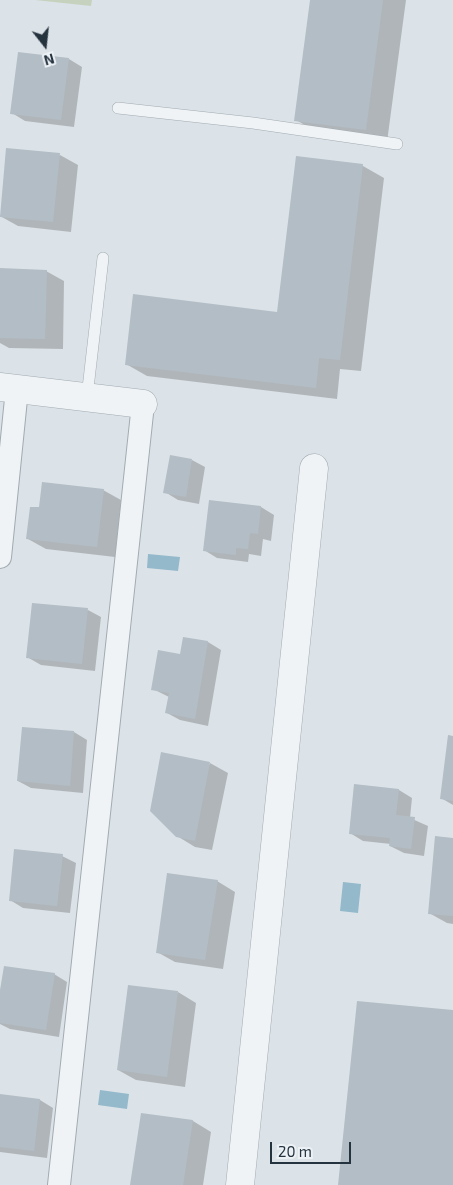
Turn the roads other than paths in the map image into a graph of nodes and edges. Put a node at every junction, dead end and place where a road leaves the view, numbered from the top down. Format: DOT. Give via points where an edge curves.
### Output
graph roads {
  1 [pos="118,108"];
  2 [pos="397,144"];
  3 [pos="103,258"];
  4 [pos="8,388"];
  5 [pos="87,398"];
  6 [pos="143,404"];
  7 [pos="314,468"];
  8 [pos="0,557"];
  9 [pos="59,1185"];
  10 [pos="240,1185"];
  1 -- 2 [label="lane"];
  3 -- 5 [label="lane"];
  4 -- 5 [label="street"];
  4 -- 8 [label="street"];
  5 -- 6 [label="street"];
  6 -- 9 [label="street"];
  7 -- 10 [label="street"];
}
